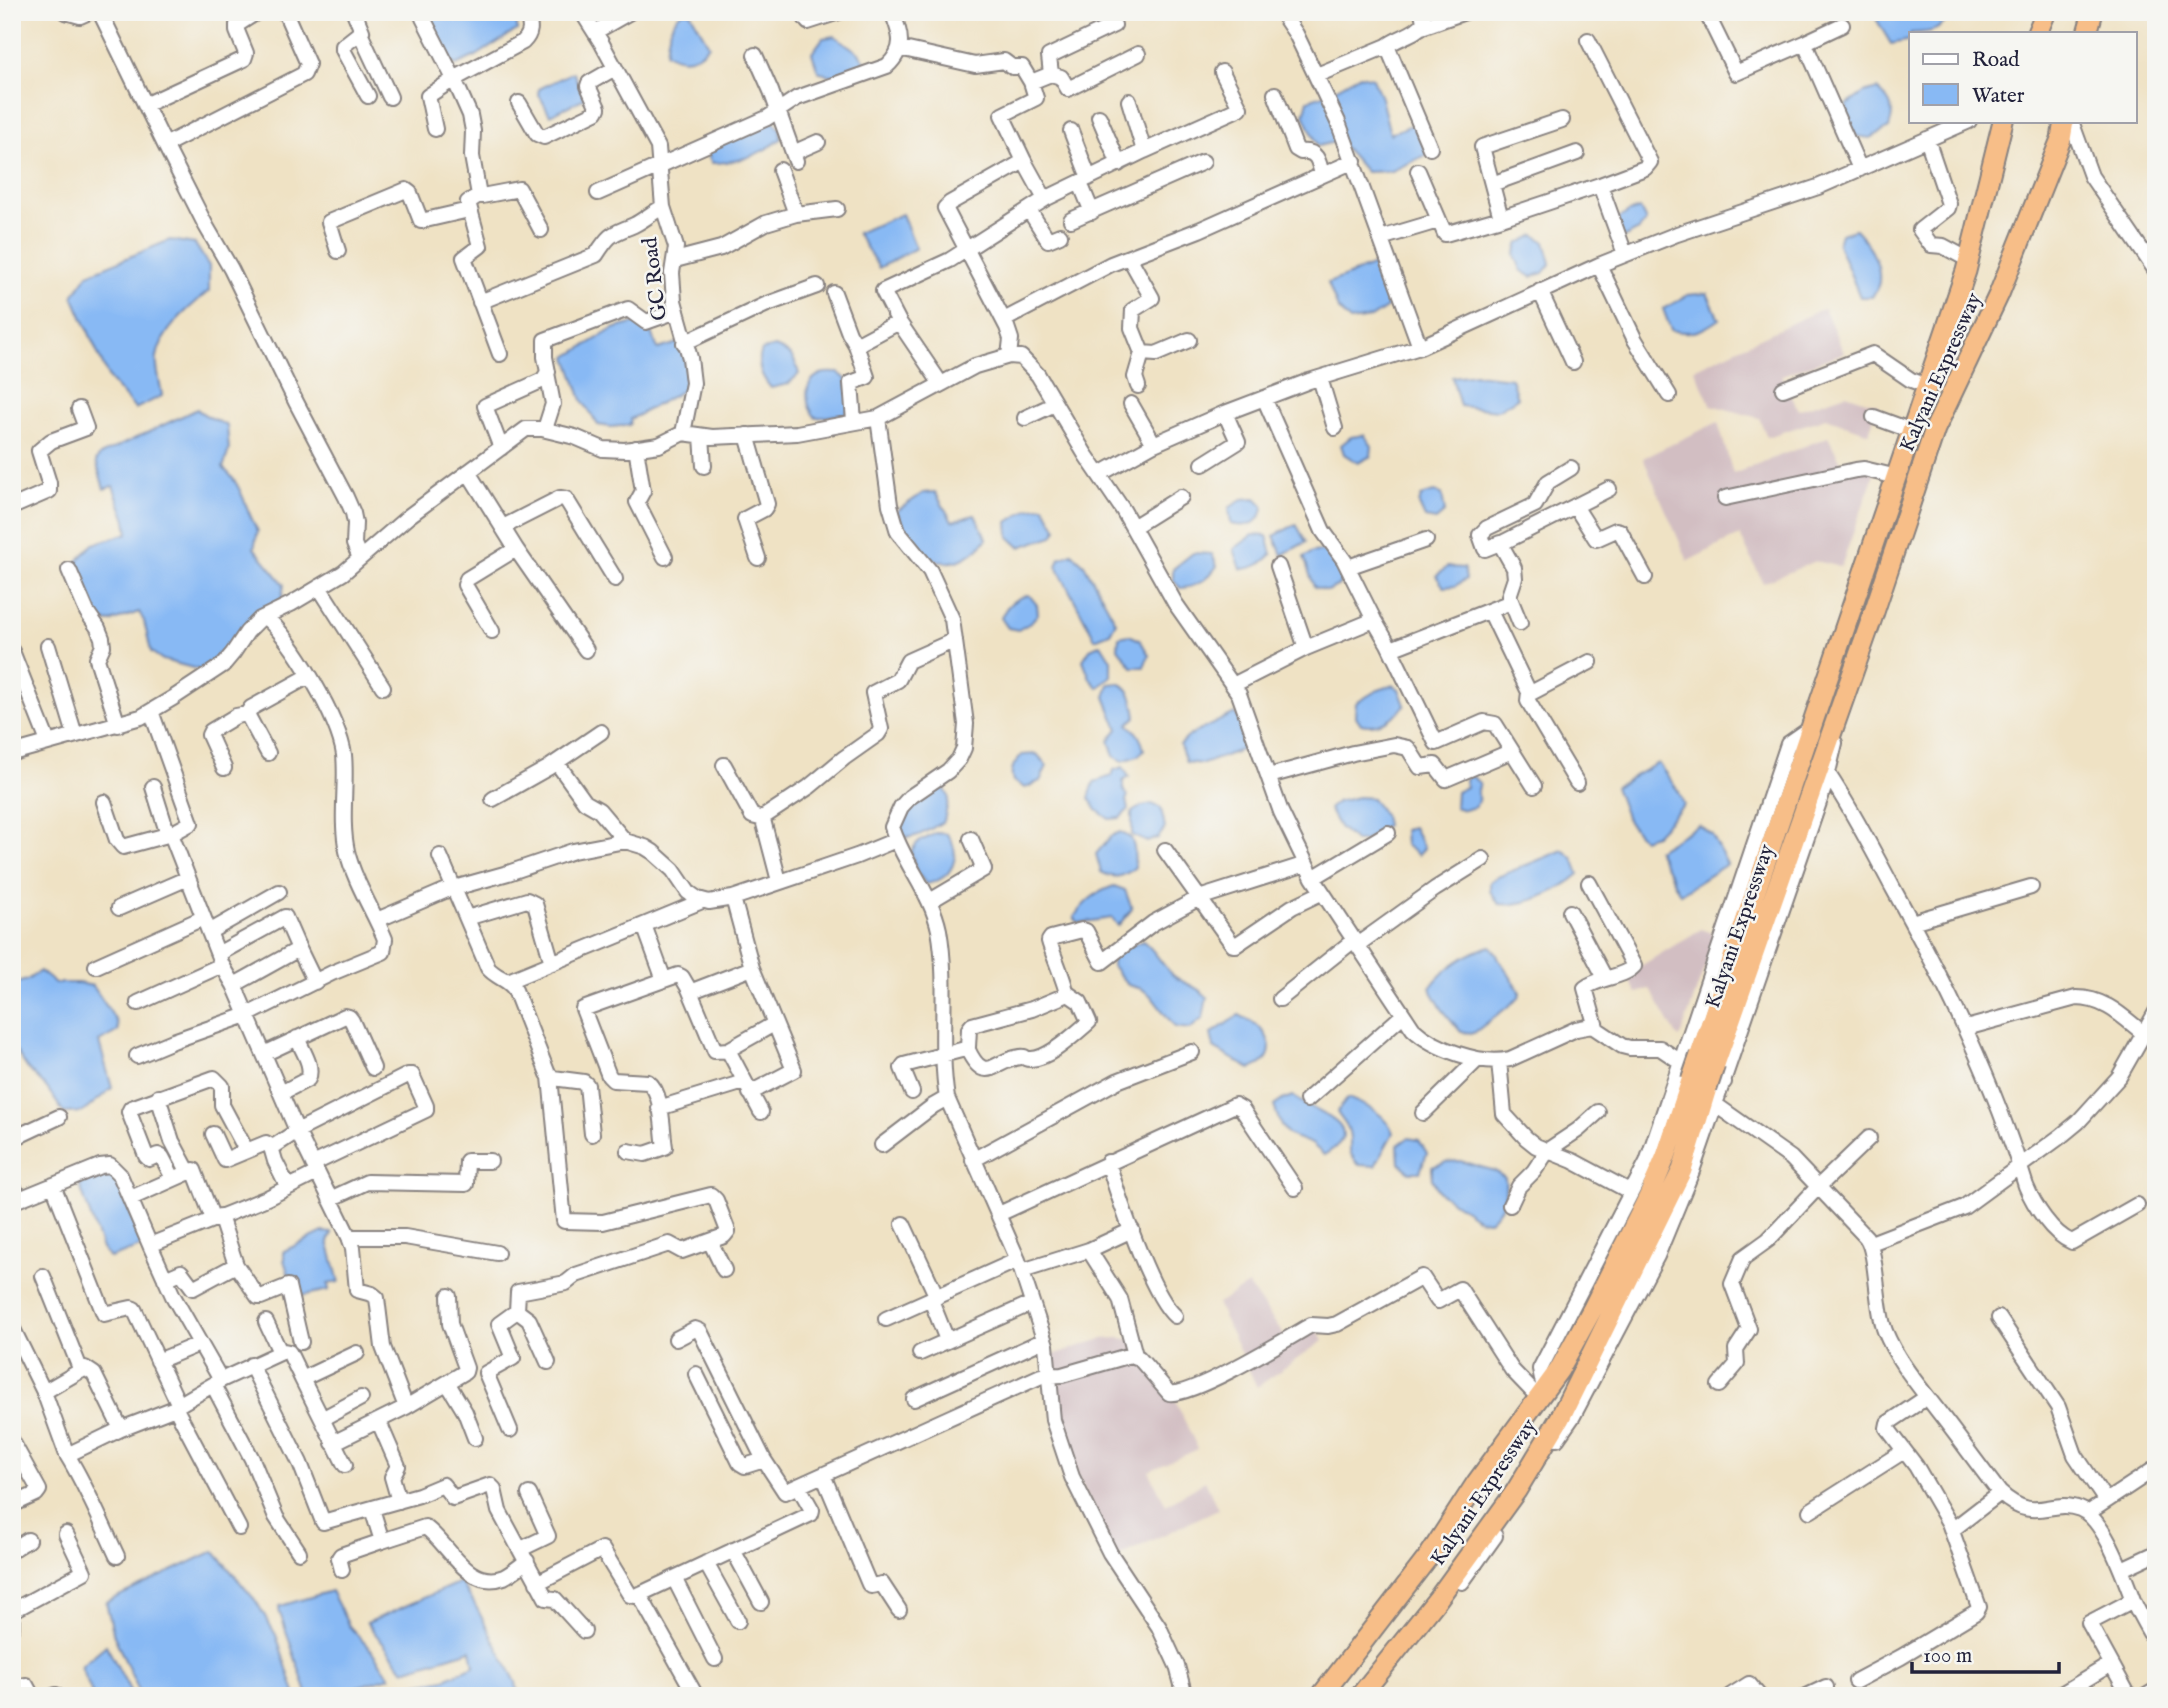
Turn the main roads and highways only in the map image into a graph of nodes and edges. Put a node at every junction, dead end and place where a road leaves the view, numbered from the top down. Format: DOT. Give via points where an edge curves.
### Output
graph roads {
  1 [pos="2046,12"];
  2 [pos="2093,12"];
  3 [pos="2037,32"];
  4 [pos="2087,32"];
  5 [pos="2004,122"];
  6 [pos="2064,122"];
  7 [pos="1708,1059"];
  8 [pos="1709,1089"];
  9 [pos="1321,1696"];
  10 [pos="1360,1696"];
  1 -- 3 [label="highway"];
  2 -- 4 [label="highway"];
  5 -- 7 [label="highway, Kalyani Expressway" via="1969,260 1811,728"];
  6 -- 7 [label="highway, Kalyani Expressway" via="1999,294 1935,429 1830,737"];
  7 -- 8 [label="highway, Kalyani Expressway, bridge"];
  8 -- 9 [label="highway, Kalyani Expressway" via="1667,1156 1559,1370 1429,1556"];
  8 -- 10 [label="highway, Kalyani Expressway" via="1682,1170 1560,1418 1516,1491"];
}
